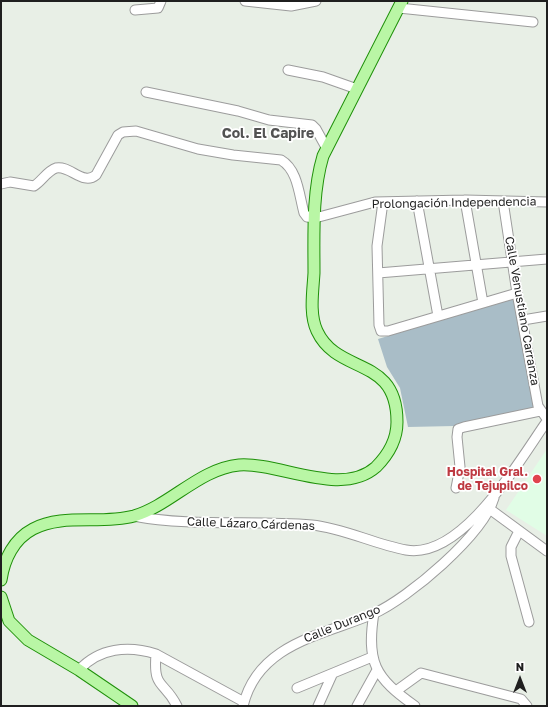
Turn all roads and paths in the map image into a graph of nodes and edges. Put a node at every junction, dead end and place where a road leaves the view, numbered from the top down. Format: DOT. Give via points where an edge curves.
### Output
graph roads {
  1 [pos="162,1"];
  2 [pos="245,1"];
  3 [pos="316,1"];
  4 [pos="400,4"];
  5 [pos="135,10"];
  6 [pos="533,22"];
  7 [pos="288,70"];
  8 [pos="357,89"];
  9 [pos="146,92"];
  10 [pos="327,149"];
  11 [pos="1,184"];
  12 [pos="465,200"];
  13 [pos="418,201"];
  14 [pos="502,201"];
  15 [pos="384,202"];
  16 [pos="547,202"];
  17 [pos="315,218"];
  18 [pos="547,259"];
  19 [pos="513,262"];
  20 [pos="475,265"];
  21 [pos="429,269"];
  22 [pos="378,273"];
  23 [pos="517,293"];
  24 [pos="483,304"];
  25 [pos="438,316"];
  26 [pos="547,316"];
  27 [pos="523,320"];
  28 [pos="540,411"];
  29 [pos="547,420"];
  30 [pos="456,488"];
  31 [pos="496,495"];
  32 [pos="491,510"];
  33 [pos="133,516"];
  34 [pos="519,531"];
  35 [pos="547,551"];
  36 [pos="1,580"];
  37 [pos="1,597"];
  38 [pos="374,613"];
  39 [pos="529,622"];
  40 [pos="156,654"];
  41 [pos="372,657"];
  42 [pos="79,670"];
  43 [pos="377,670"];
  44 [pos="332,675"];
  45 [pos="297,688"];
  46 [pos="399,694"];
  47 [pos="244,704"];
  48 [pos="132,706"];
  49 [pos="177,706"];
  50 [pos="318,706"];
  51 [pos="357,706"];
  52 [pos="397,706"];
  53 [pos="415,706"];
  54 [pos="527,706"];
  1 -- 5 [label="street" via="158,8"];
  2 -- 3 [label="street" via="291,6"];
  4 -- 6 [label="street"];
  4 -- 8 [label="main road"];
  7 -- 8 [label="street" via="323,77"];
  8 -- 10 [label="main road"];
  9 -- 10 [label="street" via="238,111 262,119 312,125"];
  10 -- 17 [label="main road" via="318,177"];
  11 -- 17 [label="street" via="17,182 34,186 57,168 92,178 118,135 136,131 198,149 281,160 293,171 305,215"];
  12 -- 13 [label="street, Prolongación Independencia"];
  12 -- 14 [label="street, Prolongación Independencia"];
  12 -- 20 [label="street"];
  13 -- 15 [label="street, Prolongación Independencia"];
  13 -- 21 [label="street"];
  14 -- 16 [label="street, Prolongación Independencia"];
  14 -- 19 [label="street, Calle Venustiano Carranza"];
  15 -- 17 [label="street, Prolongación Independencia" via="362,204"];
  15 -- 22 [label="street" via="378,230"];
  17 -- 33 [label="main road" via="313,312 316,329 335,353 372,371 384,380 397,413 397,430 385,457 374,468 358,477 339,480 254,466 224,468 167,501"];
  18 -- 19 [label="street"];
  19 -- 20 [label="street"];
  19 -- 23 [label="street, Calle Venustiano Carranza"];
  20 -- 21 [label="street"];
  20 -- 24 [label="street"];
  21 -- 22 [label="street"];
  21 -- 25 [label="street"];
  22 -- 25 [label="street" via="379,325 384,332"];
  23 -- 24 [label="street"];
  23 -- 27 [label="street, Calle Venustiano Carranza"];
  24 -- 25 [label="street"];
  26 -- 27 [label="street"];
  27 -- 28 [label="street, Calle Venustiano Carranza"];
  28 -- 29 [label="street"];
  28 -- 30 [label="street" via="458,429 460,467"];
  29 -- 31 [label="street, Calle Lázaro Cárdenas"];
  31 -- 32 [label="street, Calle Durango"];
  31 -- 33 [label="street, Calle Lázaro Cárdenas" via="457,534 445,542 417,551 313,525 166,522"];
  32 -- 34 [label="street"];
  32 -- 38 [label="street, Calle Durango" via="467,540 444,562 390,604"];
  33 -- 36 [label="main road" via="61,522 33,529 15,544 8,556"];
  34 -- 35 [label="street"];
  34 -- 39 [label="street" via="511,547 511,556"];
  37 -- 42 [label="main road" via="9,621 15,628 28,640"];
  38 -- 41 [label="street" via="370,642"];
  38 -- 47 [label="street, Calle Durango" via="302,640 281,652 264,667 253,683"];
  40 -- 42 [label="street" via="141,649 108,651 94,656"];
  40 -- 47 [label="street"];
  40 -- 49 [label="street" via="155,676"];
  41 -- 43 [label="street"];
  41 -- 44 [label="street"];
  42 -- 48 [label="main road"];
  43 -- 46 [label="street"];
  43 -- 51 [label="street"];
  44 -- 45 [label="street"];
  44 -- 50 [label="street"];
  46 -- 52 [label="street"];
  46 -- 53 [label="street"];
  46 -- 54 [label="street" via="421,673 521,699"];
}
